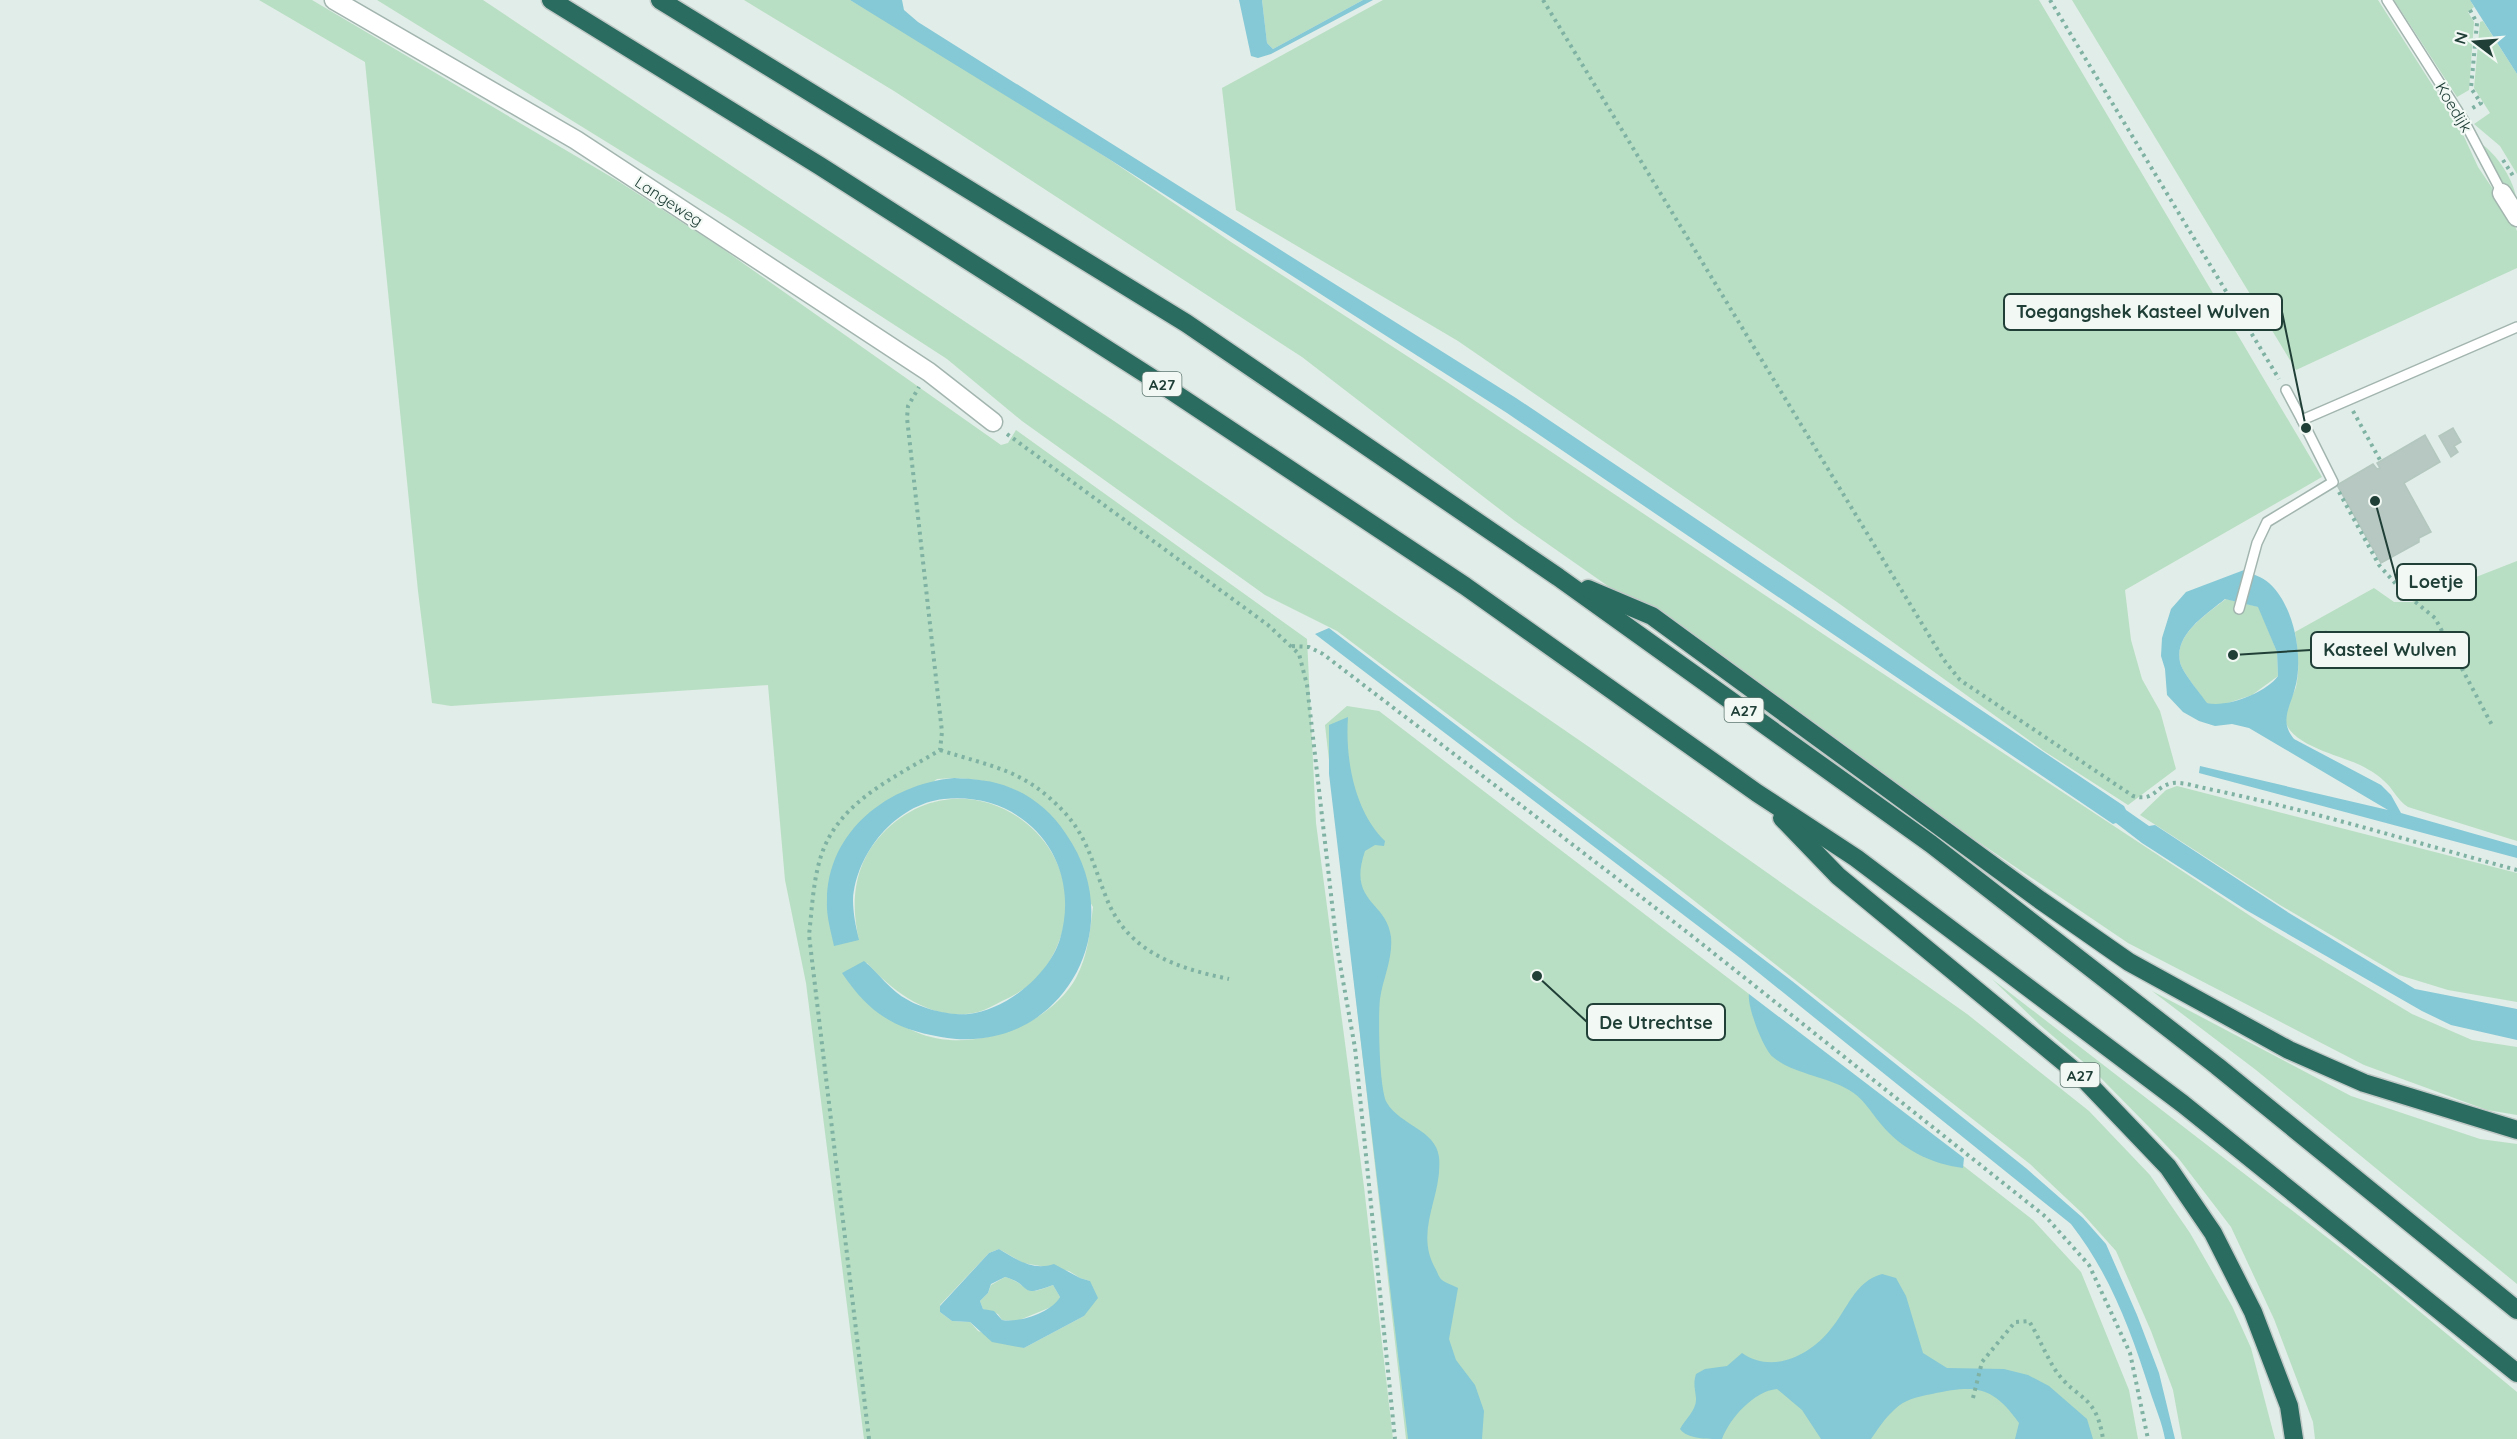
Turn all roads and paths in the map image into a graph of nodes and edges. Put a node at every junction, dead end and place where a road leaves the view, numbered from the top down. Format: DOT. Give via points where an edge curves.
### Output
graph roads {
  1 [pos="334,0"];
  2 [pos="551,0"];
  3 [pos="660,0"];
  4 [pos="1543,0"];
  5 [pos="2050,0"];
  6 [pos="2387,0"];
  7 [pos="2470,10"];
  8 [pos="2460,116"];
  9 [pos="2502,193"];
  10 [pos="2517,217"];
  11 [pos="2517,327"];
  12 [pos="2286,390"];
  13 [pos="2346,400"];
  14 [pos="908,406"];
  15 [pos="2302,420"];
  16 [pos="993,422"];
  17 [pos="2380,460"];
  18 [pos="2333,482"];
  19 [pos="1558,577"];
  20 [pos="2239,609"];
  21 [pos="1292,646"];
  22 [pos="2493,727"];
  23 [pos="940,750"];
  24 [pos="1758,793"];
  25 [pos="2517,870"];
  26 [pos="1229,979"];
  27 [pos="2517,1130"];
  28 [pos="2517,1310"];
  29 [pos="2517,1374"];
  30 [pos="1973,1398"];
  31 [pos="869,1439"];
  32 [pos="1395,1439"];
  33 [pos="2103,1439"];
  34 [pos="2148,1439"];
  35 [pos="2294,1439"];
  1 -- 16 [label="street, Langeweg" via="576,140 929,372"];
  2 -- 24 [label="highway, A27" via="1152,378 1465,586"];
  3 -- 19 [label="highway, A27" via="1186,323"];
  4 -- 25 [label="path" via="1944,660 1960,680 2133,796 2144,799 2174,783 2205,788"];
  5 -- 12 [label="path"];
  6 -- 8 [label="lane, Koedijk"];
  7 -- 8 [label="path" via="2477,23 2472,88 2481,103"];
  8 -- 9 [label="lane, Koedijk"];
  9 -- 10 [label="street, Koedijk"];
  11 -- 13 [label="lane"];
  12 -- 15 [label="lane"];
  13 -- 15 [label="lane"];
  13 -- 17 [label="path"];
  14 -- 23 [label="path" via="942,732"];
  15 -- 18 [label="lane"];
  16 -- 21 [label="path"];
  18 -- 20 [label="lane" via="2266,522"];
  18 -- 22 [label="path" via="2379,566 2434,618"];
  19 -- 27 [label="highway, A27" via="1652,615 2129,962 2289,1050 2364,1083"];
  19 -- 28 [label="highway, A27" via="1931,844 2217,1066"];
  21 -- 32 [label="path" via="1299,654 1307,685 1337,947 1355,1048"];
  21 -- 34 [label="path" via="1308,647 1332,661 1687,932 2046,1217 2089,1265 2130,1353"];
  23 -- 26 [label="path" via="1009,770 1049,797 1083,838 1121,928 1147,950 1181,967"];
  23 -- 31 [label="path" via="861,798 840,822 821,855 809,935"];
  24 -- 29 [label="highway, A27" via="1856,858 2183,1104"];
  24 -- 35 [label="highway, A27" via="1838,876 2083,1078 2168,1167 2213,1233 2253,1312 2289,1406"];
  30 -- 33 [label="path" via="1982,1362 2015,1322 2030,1321 2057,1373 2087,1399 2100,1418"];
}
